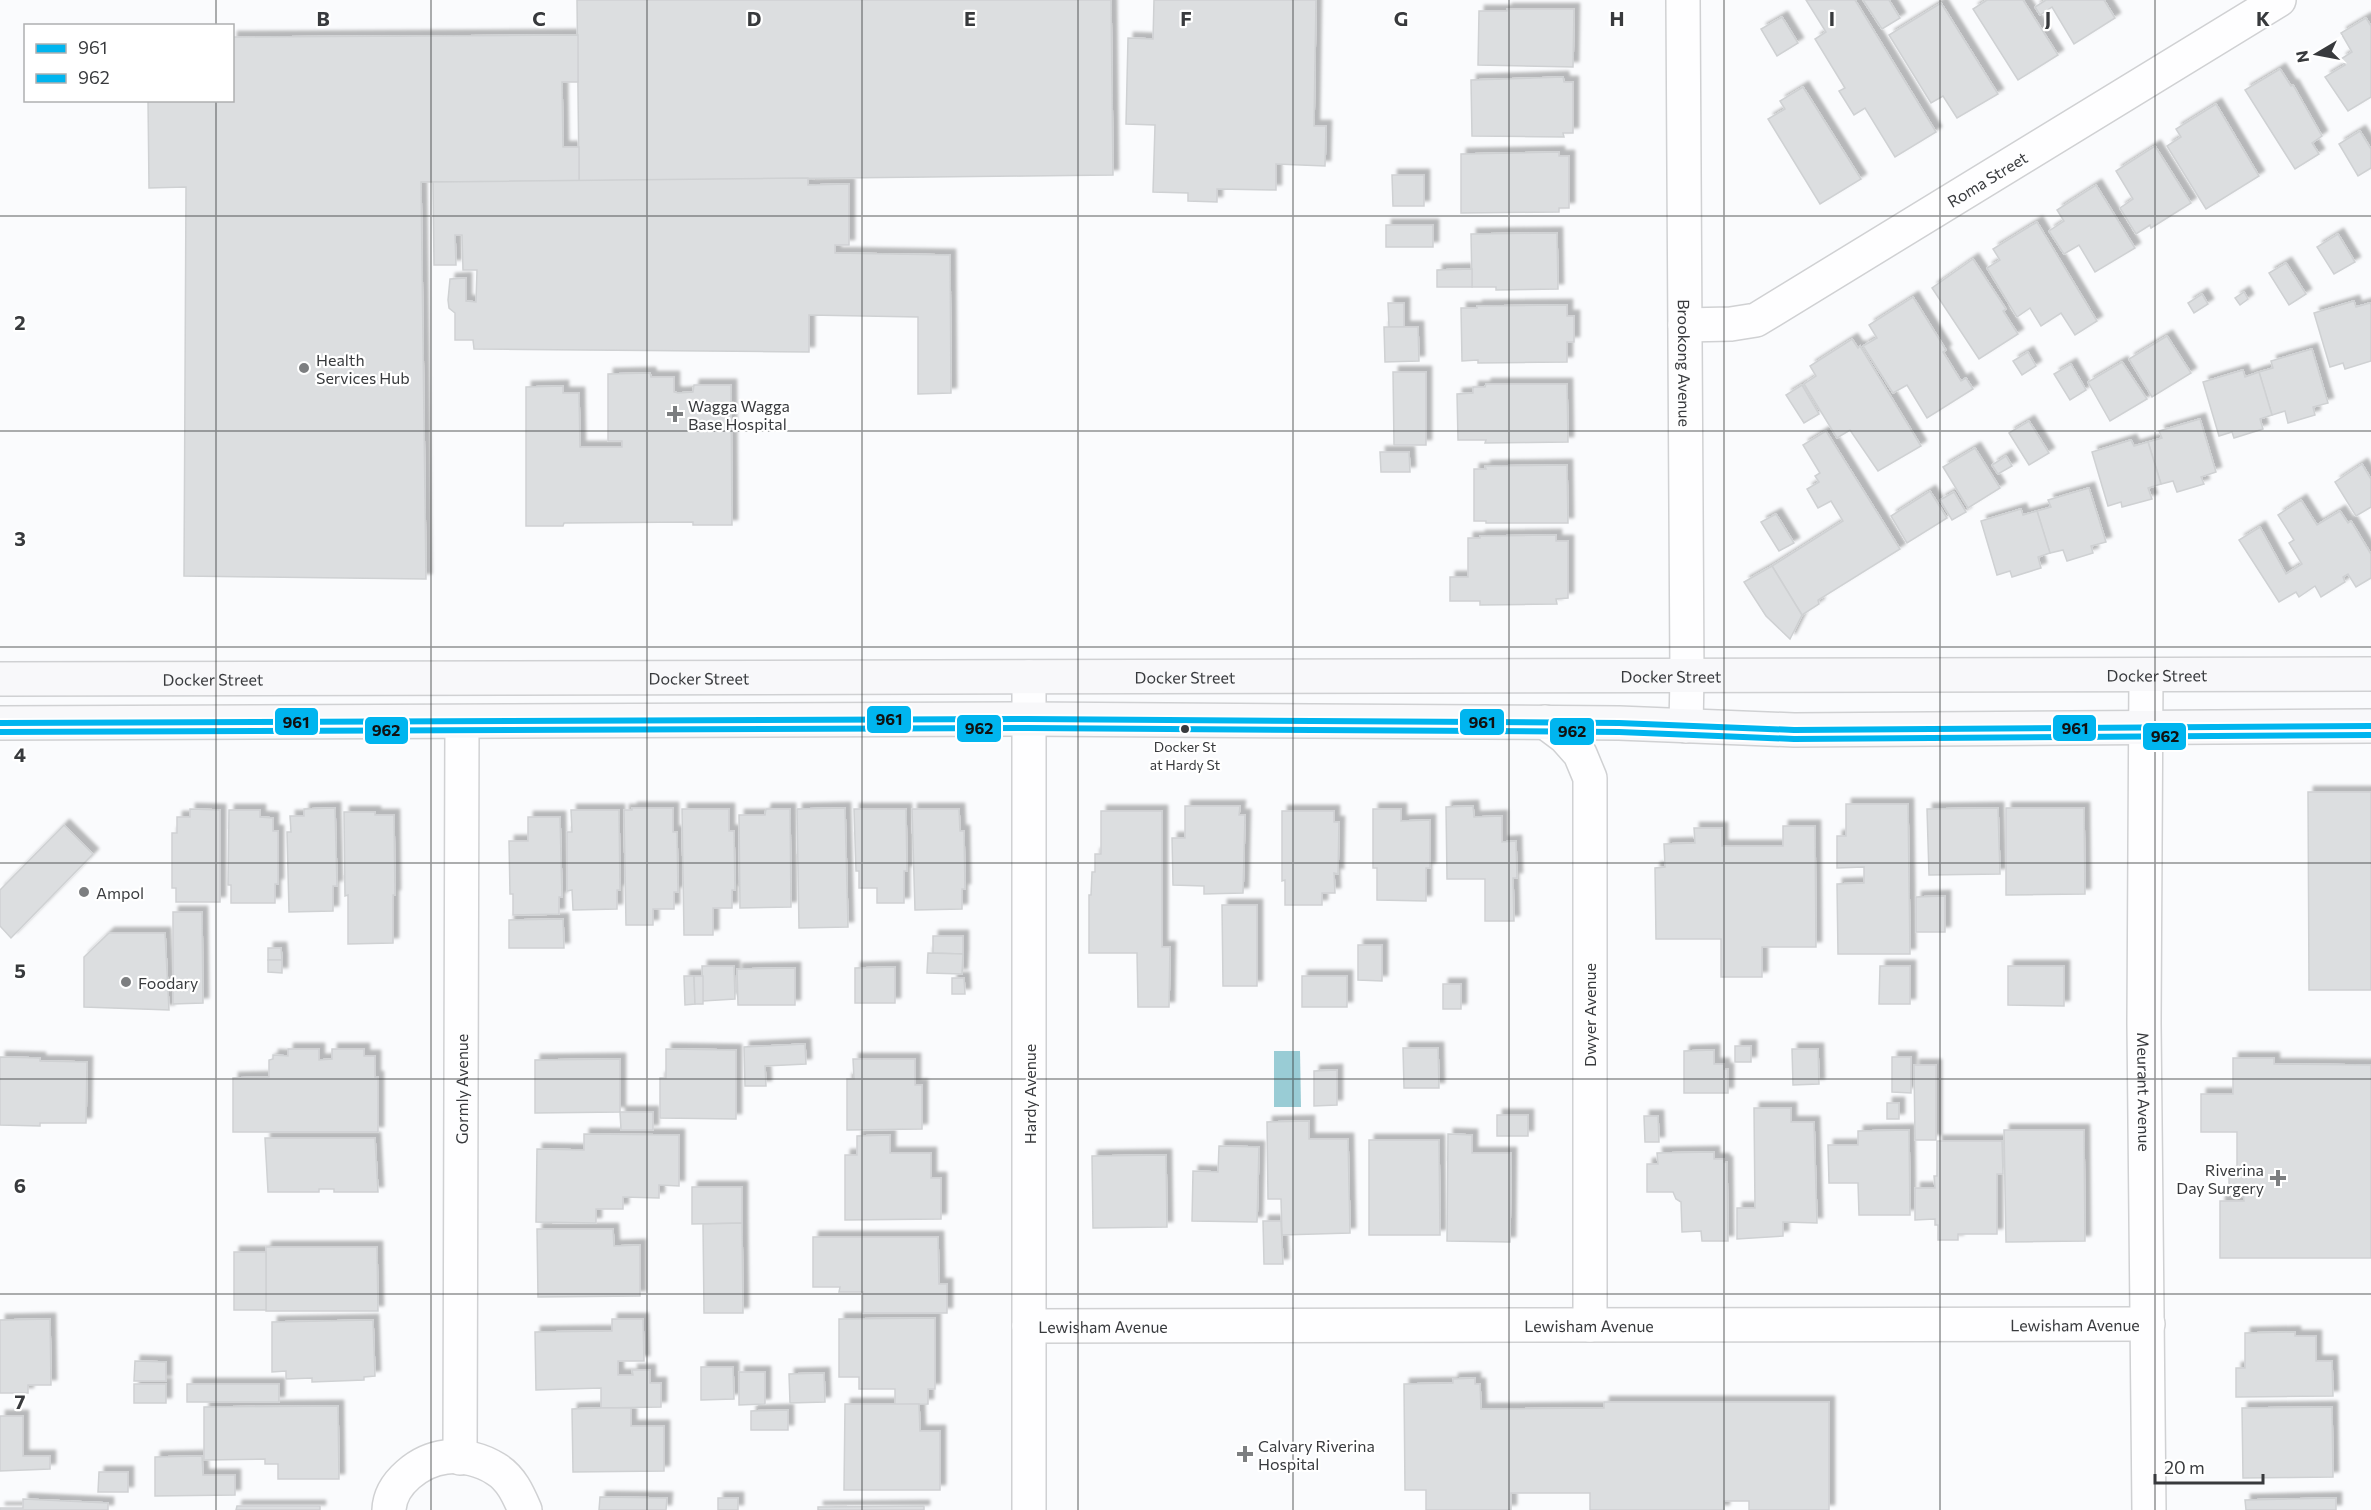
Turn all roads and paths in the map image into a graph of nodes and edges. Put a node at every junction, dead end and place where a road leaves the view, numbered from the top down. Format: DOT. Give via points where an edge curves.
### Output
graph roads {
  1 [pos="1683,0"];
  2 [pos="2279,0"];
  3 [pos="1685,325"];
  4 [pos="2371,674"];
  5 [pos="2146,675"];
  6 [pos="1029,677"];
  7 [pos="1687,677"];
  8 [pos="0,679"];
  9 [pos="1028,719"];
  10 [pos="462,722"];
  11 [pos="1545,722"];
  12 [pos="0,723"];
  13 [pos="1686,726"];
  14 [pos="2371,726"];
  15 [pos="2146,728"];
  16 [pos="2148,1324"];
  17 [pos="1590,1325"];
  18 [pos="1029,1326"];
  19 [pos="460,1458"];
  20 [pos="389,1510"];
  21 [pos="525,1510"];
  22 [pos="1029,1510"];
  23 [pos="2149,1510"];
  1 -- 3 [label="street, Brookong Avenue"];
  2 -- 3 [label="street, Roma Street" via="1756,320"];
  3 -- 7 [label="street, Brookong Avenue"];
  4 -- 5 [label="main road, Docker Street"];
  5 -- 7 [label="main road, Docker Street"];
  5 -- 15 [label="street, Meurant Avenue"];
  6 -- 7 [label="main road, Docker Street"];
  6 -- 8 [label="main road, Docker Street"];
  6 -- 9 [label="street, Hardy Avenue"];
  7 -- 13 [label="street, Brookong Avenue"];
  9 -- 10 [label="main road"];
  9 -- 11 [label="main road"];
  9 -- 18 [label="street, Hardy Avenue"];
  10 -- 12 [label="main road"];
  10 -- 19 [label="street, Gormly Avenue"];
  11 -- 13 [label="main road"];
  11 -- 17 [label="street, Dwyer Avenue" via="1580,754 1590,778"];
  13 -- 15 [label="main road" via="1794,730"];
  14 -- 15 [label="main road"];
  15 -- 16 [label="street, Meurant Avenue"];
  16 -- 17 [label="street, Lewisham Avenue"];
  16 -- 23 [label="street, Meurant Avenue"];
  17 -- 18 [label="street, Lewisham Avenue"];
  18 -- 22 [label="street, Hardy Avenue"];
  19 -- 20 [label="street" via="447,1457 423,1464 403,1479 390,1499"];
  19 -- 21 [label="street" via="475,1459 497,1469 514,1487"];
}
